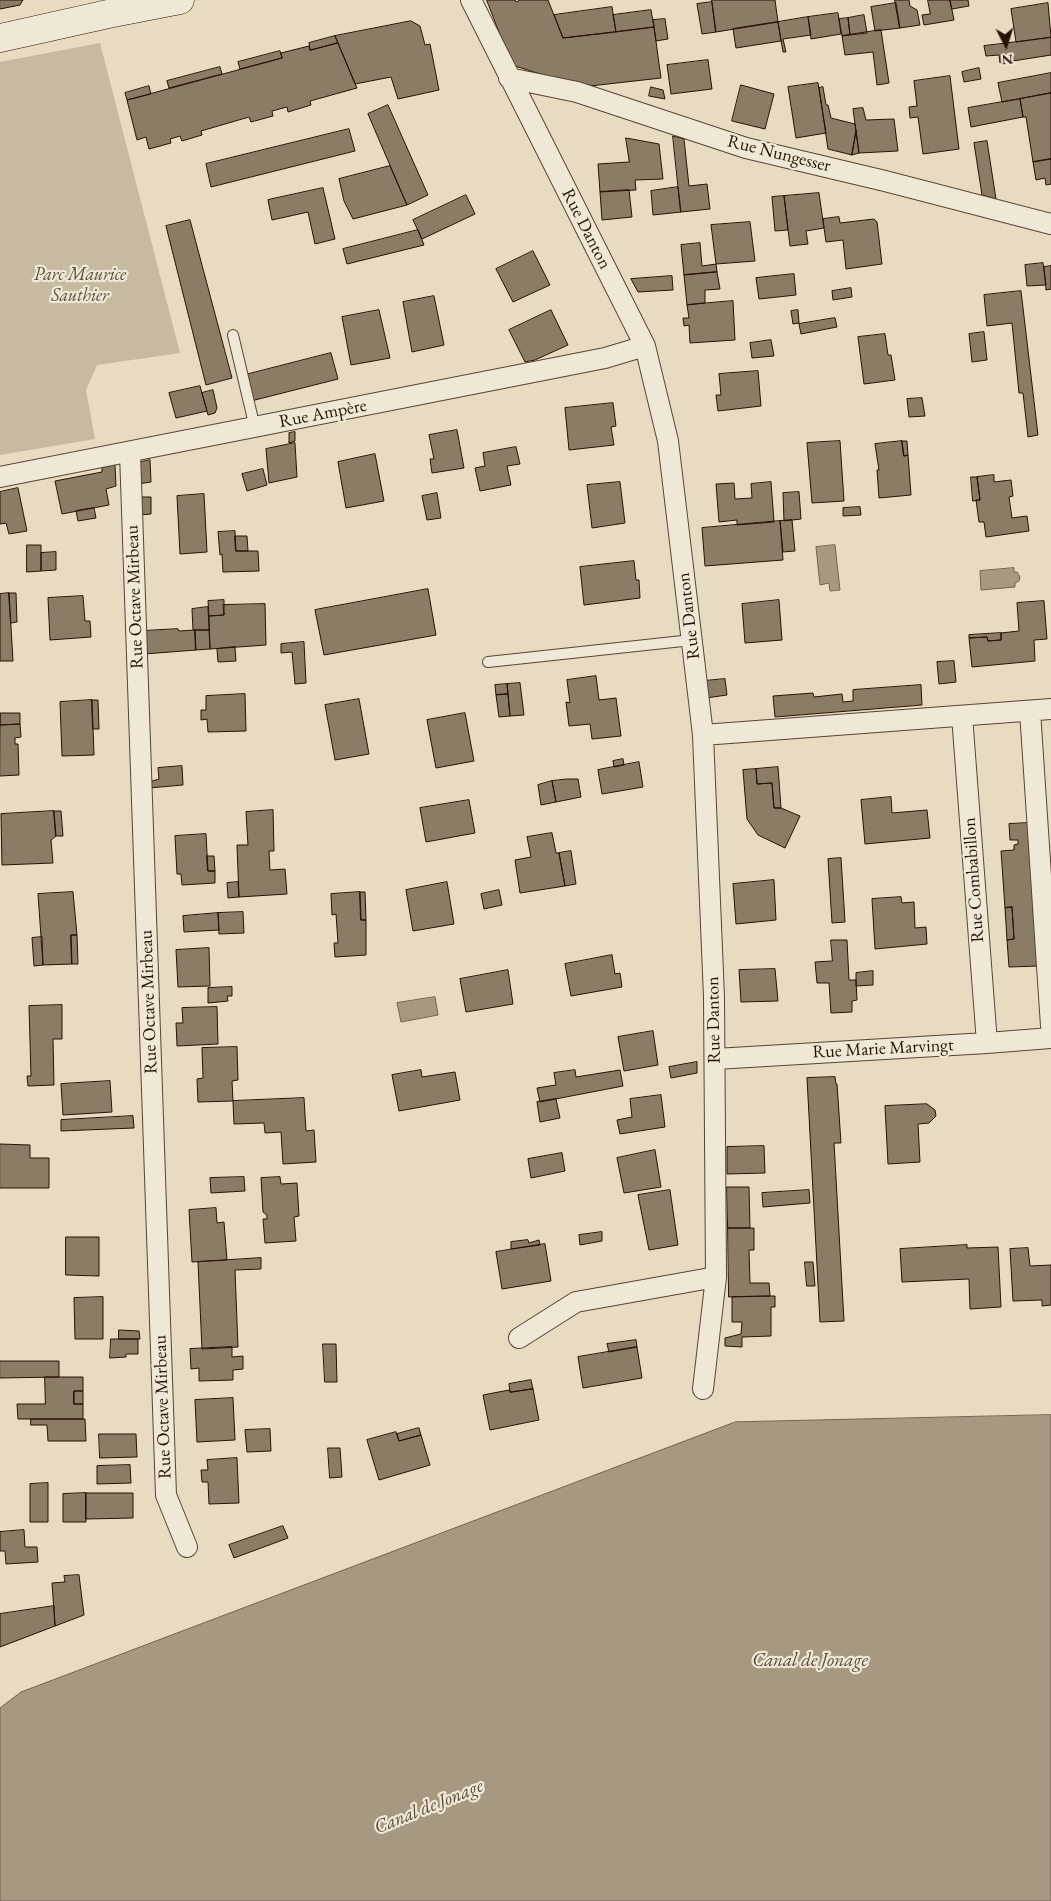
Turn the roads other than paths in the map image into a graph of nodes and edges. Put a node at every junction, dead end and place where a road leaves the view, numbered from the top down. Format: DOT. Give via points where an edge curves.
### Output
graph roads {
  1 [pos="180,0"];
  2 [pos="471,0"];
  3 [pos="146,3"];
  4 [pos="0,38"];
  5 [pos="509,78"];
  6 [pos="1051,224"];
  7 [pos="233,335"];
  8 [pos="645,346"];
  9 [pos="255,428"];
  10 [pos="130,453"];
  11 [pos="0,477"];
  12 [pos="692,640"];
  13 [pos="488,662"];
  14 [pos="1051,709"];
  15 [pos="1030,711"];
  16 [pos="962,716"];
  17 [pos="703,735"];
  18 [pos="1051,1026"];
  19 [pos="1051,1038"];
  20 [pos="987,1043"];
  21 [pos="715,1059"];
  22 [pos="716,1276"];
  23 [pos="519,1338"];
  24 [pos="703,1389"];
  25 [pos="187,1547"];
  1 -- 3 [label="main road"];
  2 -- 5 [label="street, Rue Danton"];
  3 -- 4 [label="main road"];
  5 -- 6 [label="street, Rue Nungesser" via="577,92 746,148"];
  5 -- 8 [label="street, Rue Danton"];
  7 -- 9 [label="lane"];
  8 -- 9 [label="street, Rue Ampère" via="605,358"];
  8 -- 12 [label="street, Rue Danton" via="668,441"];
  9 -- 10 [label="street, Rue Ampère"];
  10 -- 11 [label="street, Rue Ampère"];
  10 -- 25 [label="street, Rue Octave Mirbeau" via="166,1496"];
  12 -- 13 [label="lane"];
  12 -- 17 [label="street, Rue Danton"];
  14 -- 15 [label="street"];
  15 -- 16 [label="street"];
  15 -- 18 [label="street"];
  16 -- 17 [label="street"];
  16 -- 20 [label="street, Rue Combabillon"];
  17 -- 21 [label="street, Rue Danton"];
  19 -- 20 [label="street, Rue Marie Marvingt"];
  20 -- 21 [label="street, Rue Marie Marvingt"];
  21 -- 22 [label="street, Rue Danton"];
  22 -- 23 [label="street" via="576,1302"];
  22 -- 24 [label="street, Rue Danton"];
}
